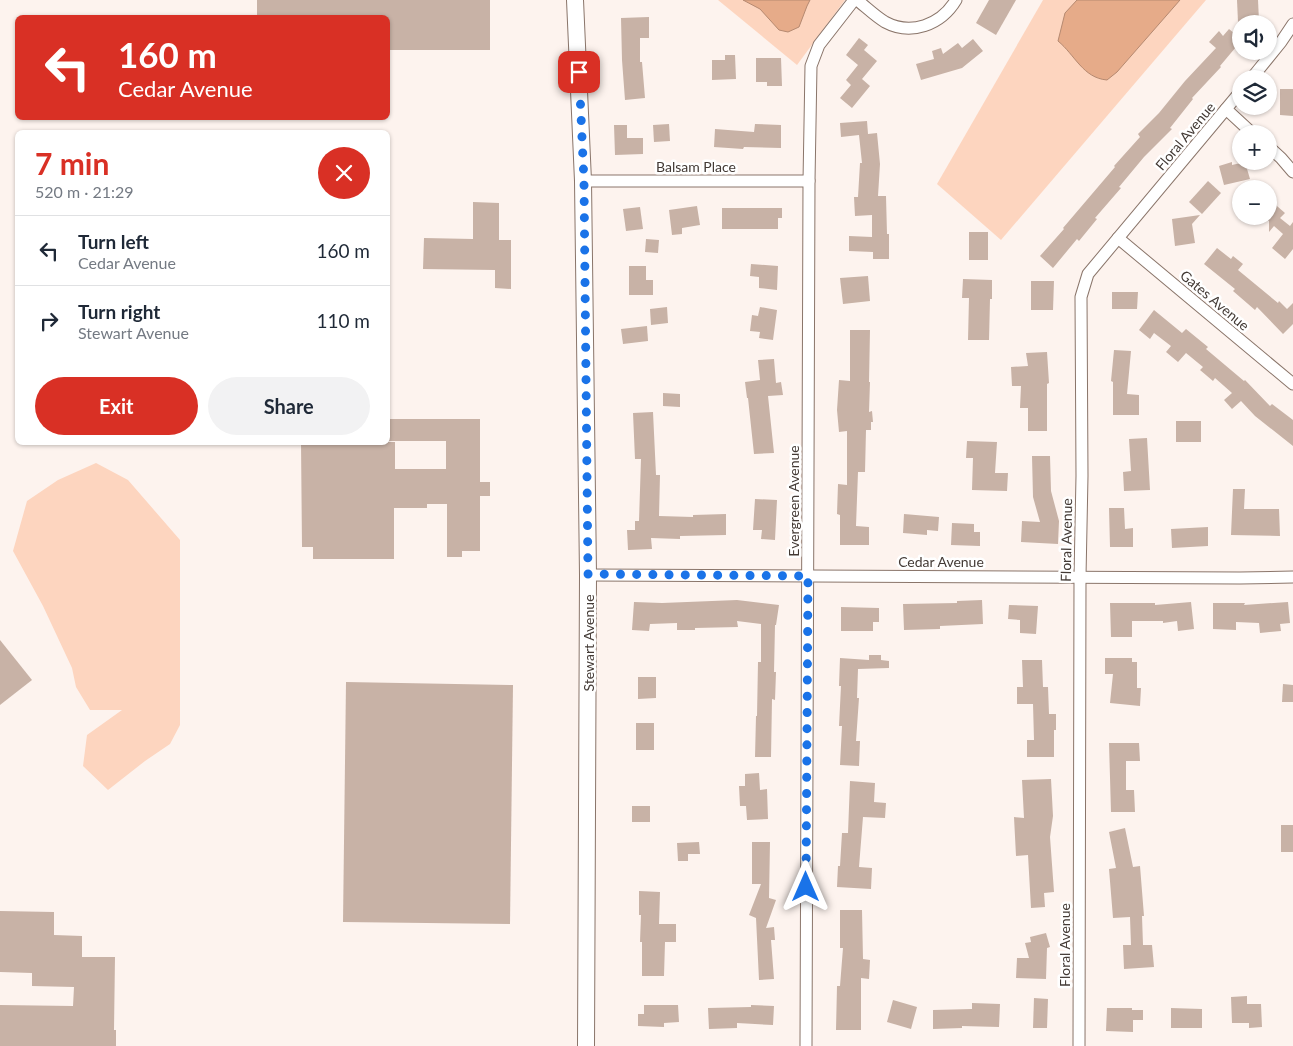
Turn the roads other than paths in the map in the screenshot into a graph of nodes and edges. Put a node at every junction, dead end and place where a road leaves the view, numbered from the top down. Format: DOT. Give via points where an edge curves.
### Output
graph roads {
  1 [pos="575,0"];
  2 [pos="856,0"];
  3 [pos="956,0"];
  4 [pos="1293,24"];
  5 [pos="1258,70"];
  6 [pos="1232,102"];
  7 [pos="1226,109"];
  8 [pos="1243,125"];
  9 [pos="1277,155"];
  10 [pos="1293,172"];
  11 [pos="584,181"];
  12 [pos="809,181"];
  13 [pos="1118,238"];
  14 [pos="1293,384"];
  15 [pos="588,574"];
  16 [pos="808,576"];
  17 [pos="1080,577"];
  18 [pos="1293,577"];
  19 [pos="586,1046"];
  20 [pos="806,1046"];
  21 [pos="1078,1046"];
  1 -- 11 [label="main road, Stewart Avenue"];
  2 -- 3 [label="street" via="885,22 906,29 925,26 939,19"];
  2 -- 12 [label="street, Evergreen Avenue" via="819,45 811,66"];
  4 -- 5 [label="street"];
  6 -- 7 [label="street, Floral Avenue"];
  7 -- 8 [label="street"];
  7 -- 13 [label="street, Floral Avenue"];
  9 -- 10 [label="street"];
  11 -- 12 [label="street, Balsam Place"];
  11 -- 15 [label="main road, Stewart Avenue"];
  12 -- 16 [label="street, Evergreen Avenue"];
  13 -- 14 [label="street, Gates Avenue"];
  13 -- 17 [label="street, Floral Avenue" via="1088,274 1081,297"];
  15 -- 16 [label="street, Cedar Avenue"];
  15 -- 19 [label="main road, Stewart Avenue"];
  16 -- 17 [label="street, Cedar Avenue"];
  16 -- 20 [label="street, Evergreen Avenue"];
  17 -- 18 [label="street, Cedar Avenue"];
  17 -- 21 [label="street, Floral Avenue"];
}
